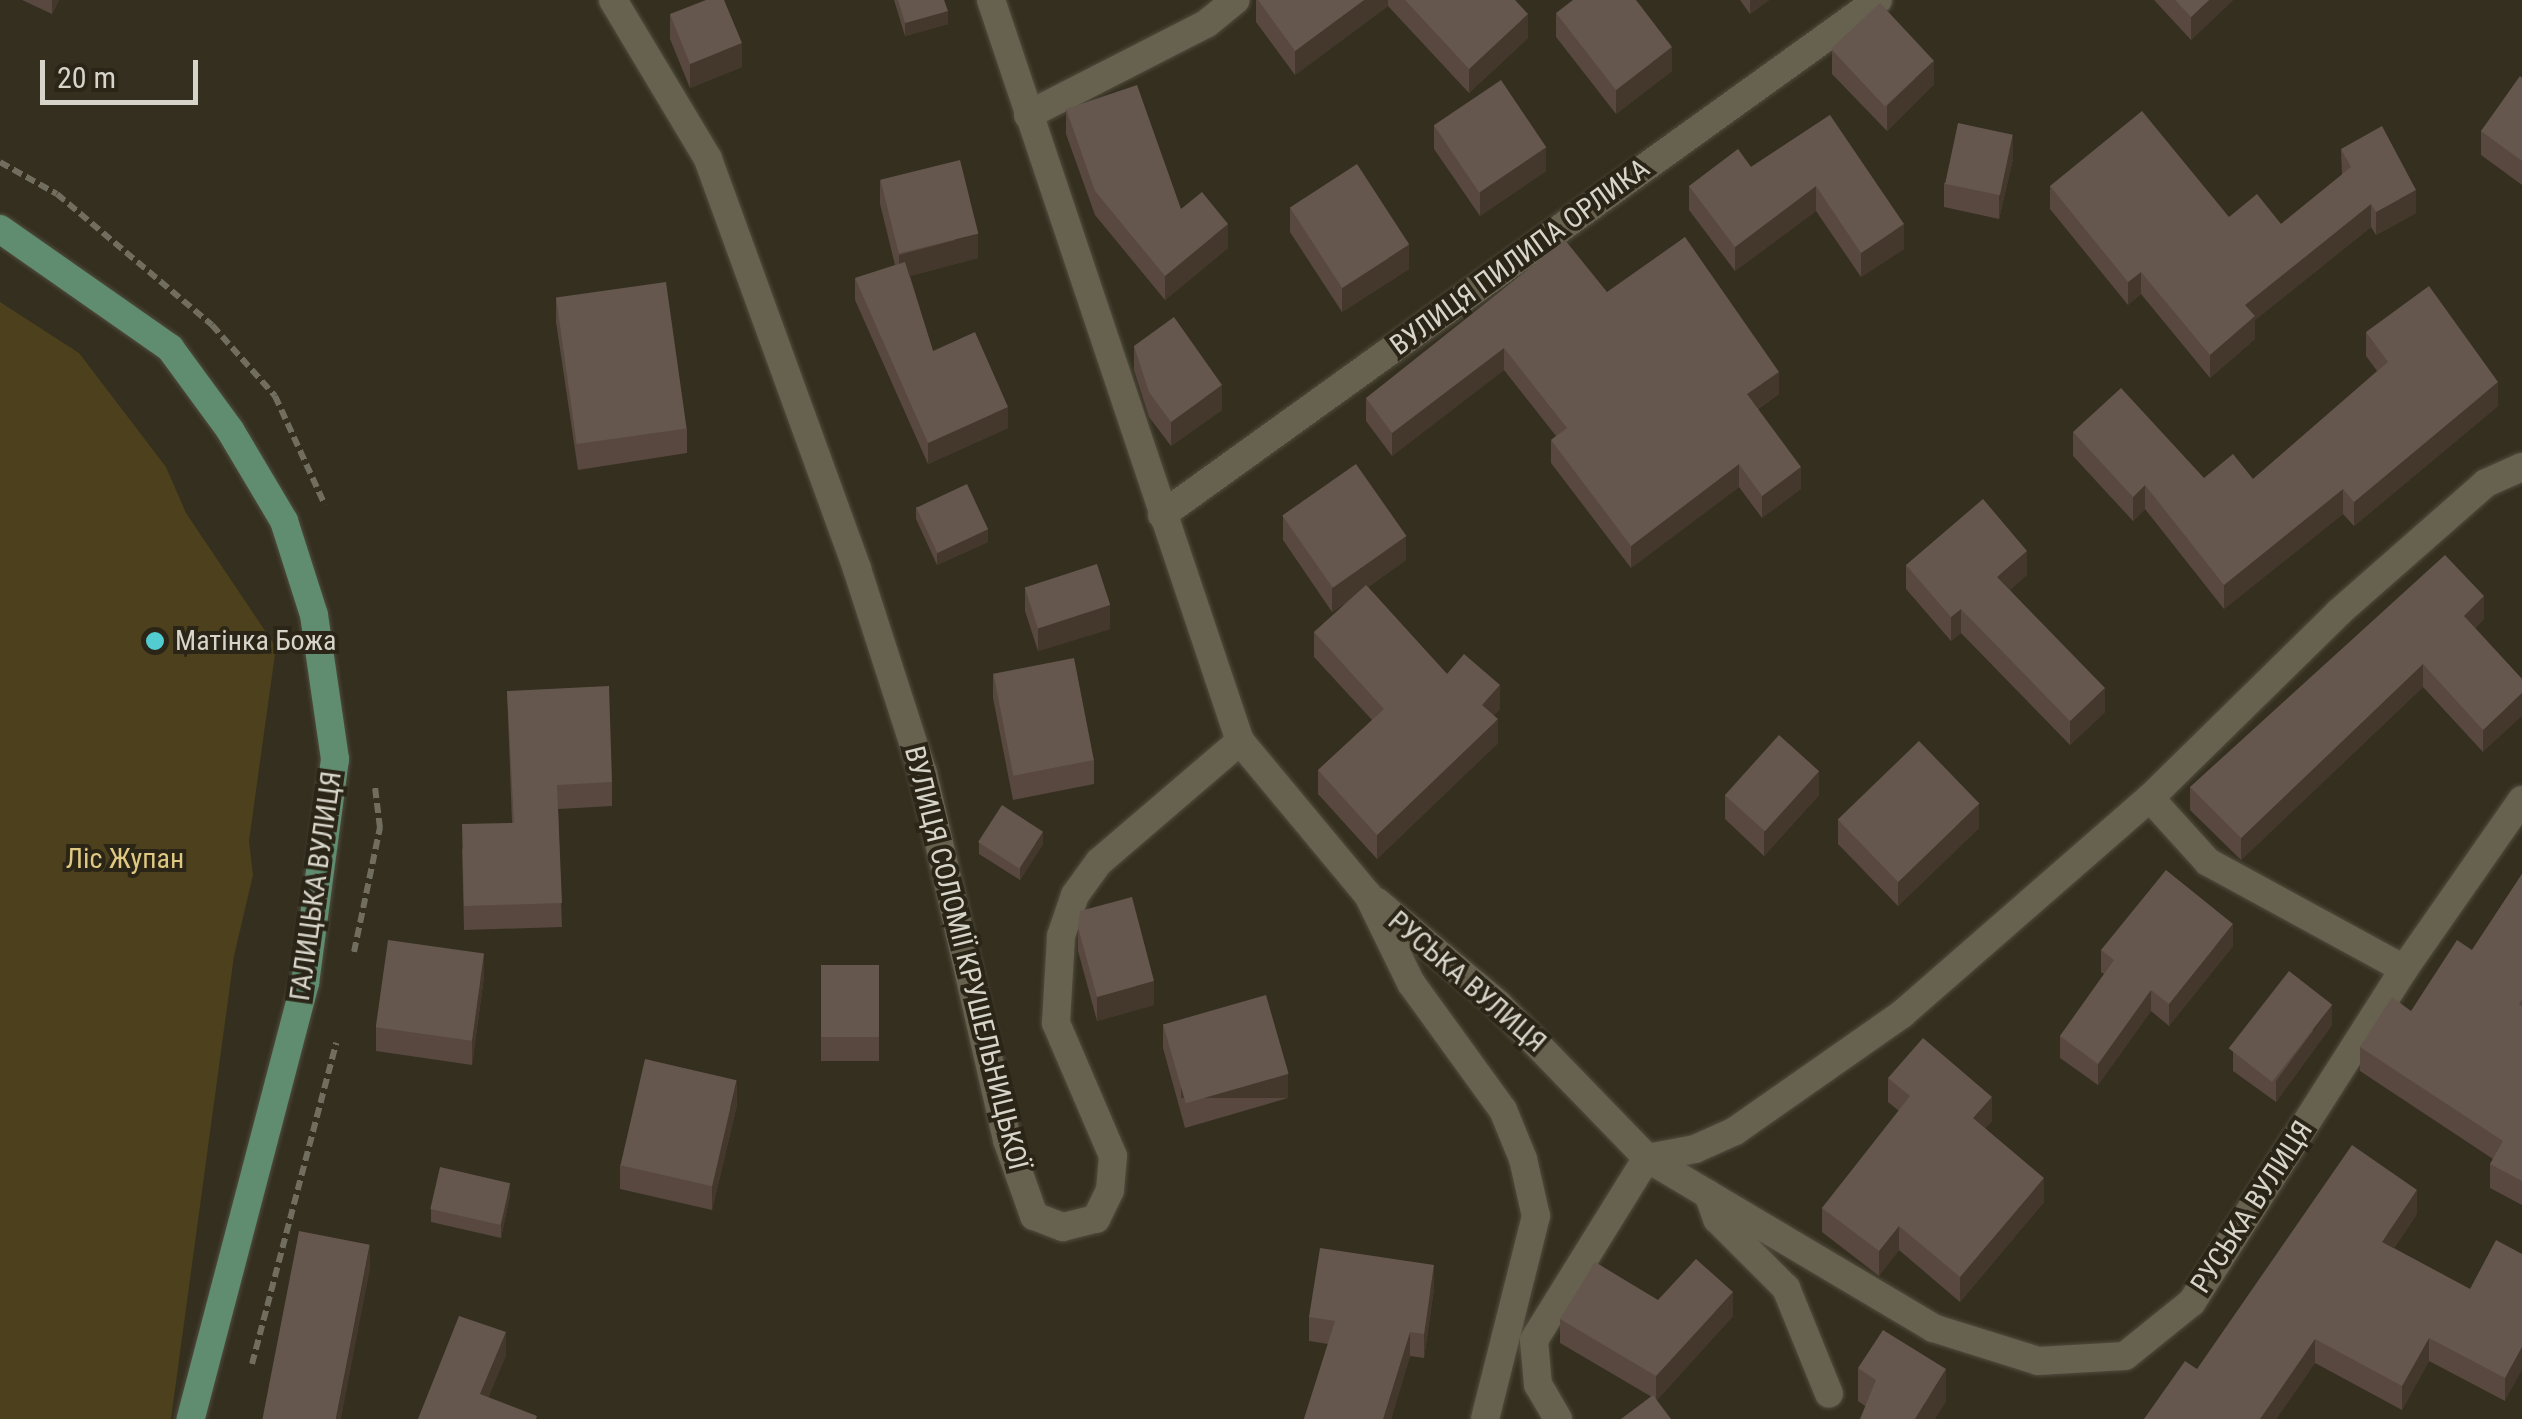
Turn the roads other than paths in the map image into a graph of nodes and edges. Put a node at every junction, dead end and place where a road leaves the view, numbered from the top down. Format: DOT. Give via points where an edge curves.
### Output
graph roads {
  1 [pos="613,0"];
  2 [pos="992,0"];
  3 [pos="1236,0"];
  4 [pos="1878,0"];
  5 [pos="1028,115"];
  6 [pos="0,229"];
  7 [pos="2522,467"];
  8 [pos="1162,514"];
  9 [pos="1240,740"];
  10 [pos="2150,798"];
  11 [pos="2522,800"];
  12 [pos="1368,895"];
  13 [pos="2404,969"];
  14 [pos="1647,1158"];
  15 [pos="1708,1194"];
  16 [pos="1829,1394"];
  17 [pos="191,1419"];
  18 [pos="1484,1419"];
  19 [pos="1558,1419"];
  1 -- 9 [label="street, ВУЛИЦЯ СОЛОМІЇ КРУШЕЛЬНИЦЬКОЇ" via="708,159 857,569 923,773 990,1070 1034,1216 1063,1226 1096,1219 1110,1190 1113,1156 1056,1023 1061,936 1075,895 1098,862"];
  2 -- 5 [label="street"];
  3 -- 5 [label="street" via="1206,24"];
  4 -- 8 [label="street, ВУЛИЦЯ ПИЛИПА ОРЛИКА"];
  5 -- 8 [label="street"];
  6 -- 17 [label="main road, ГАЛИЦЬКА ВУЛИЦЯ" via="170,348 284,521 314,615 335,759 305,984"];
  7 -- 10 [label="street" via="2486,483 2338,613"];
  8 -- 9 [label="street"];
  9 -- 12 [label="street"];
  10 -- 13 [label="street" via="2208,862"];
  10 -- 14 [label="street" via="1902,1014 1735,1131 1695,1149"];
  11 -- 13 [label="street, РУСЬКА ВУЛИЦЯ"];
  12 -- 14 [label="street, РУСЬКА ВУЛИЦЯ" via="1498,1004"];
  12 -- 18 [label="street" via="1411,983 1503,1110 1536,1216"];
  13 -- 15 [label="street, РУСЬКА ВУЛИЦЯ" via="2192,1302 2124,1356 2038,1361 1933,1328"];
  14 -- 15 [label="street, РУСЬКА ВУЛИЦЯ"];
  14 -- 19 [label="street" via="1534,1340 1538,1385"];
  15 -- 16 [label="street" via="1717,1220 1786,1288"];
}
